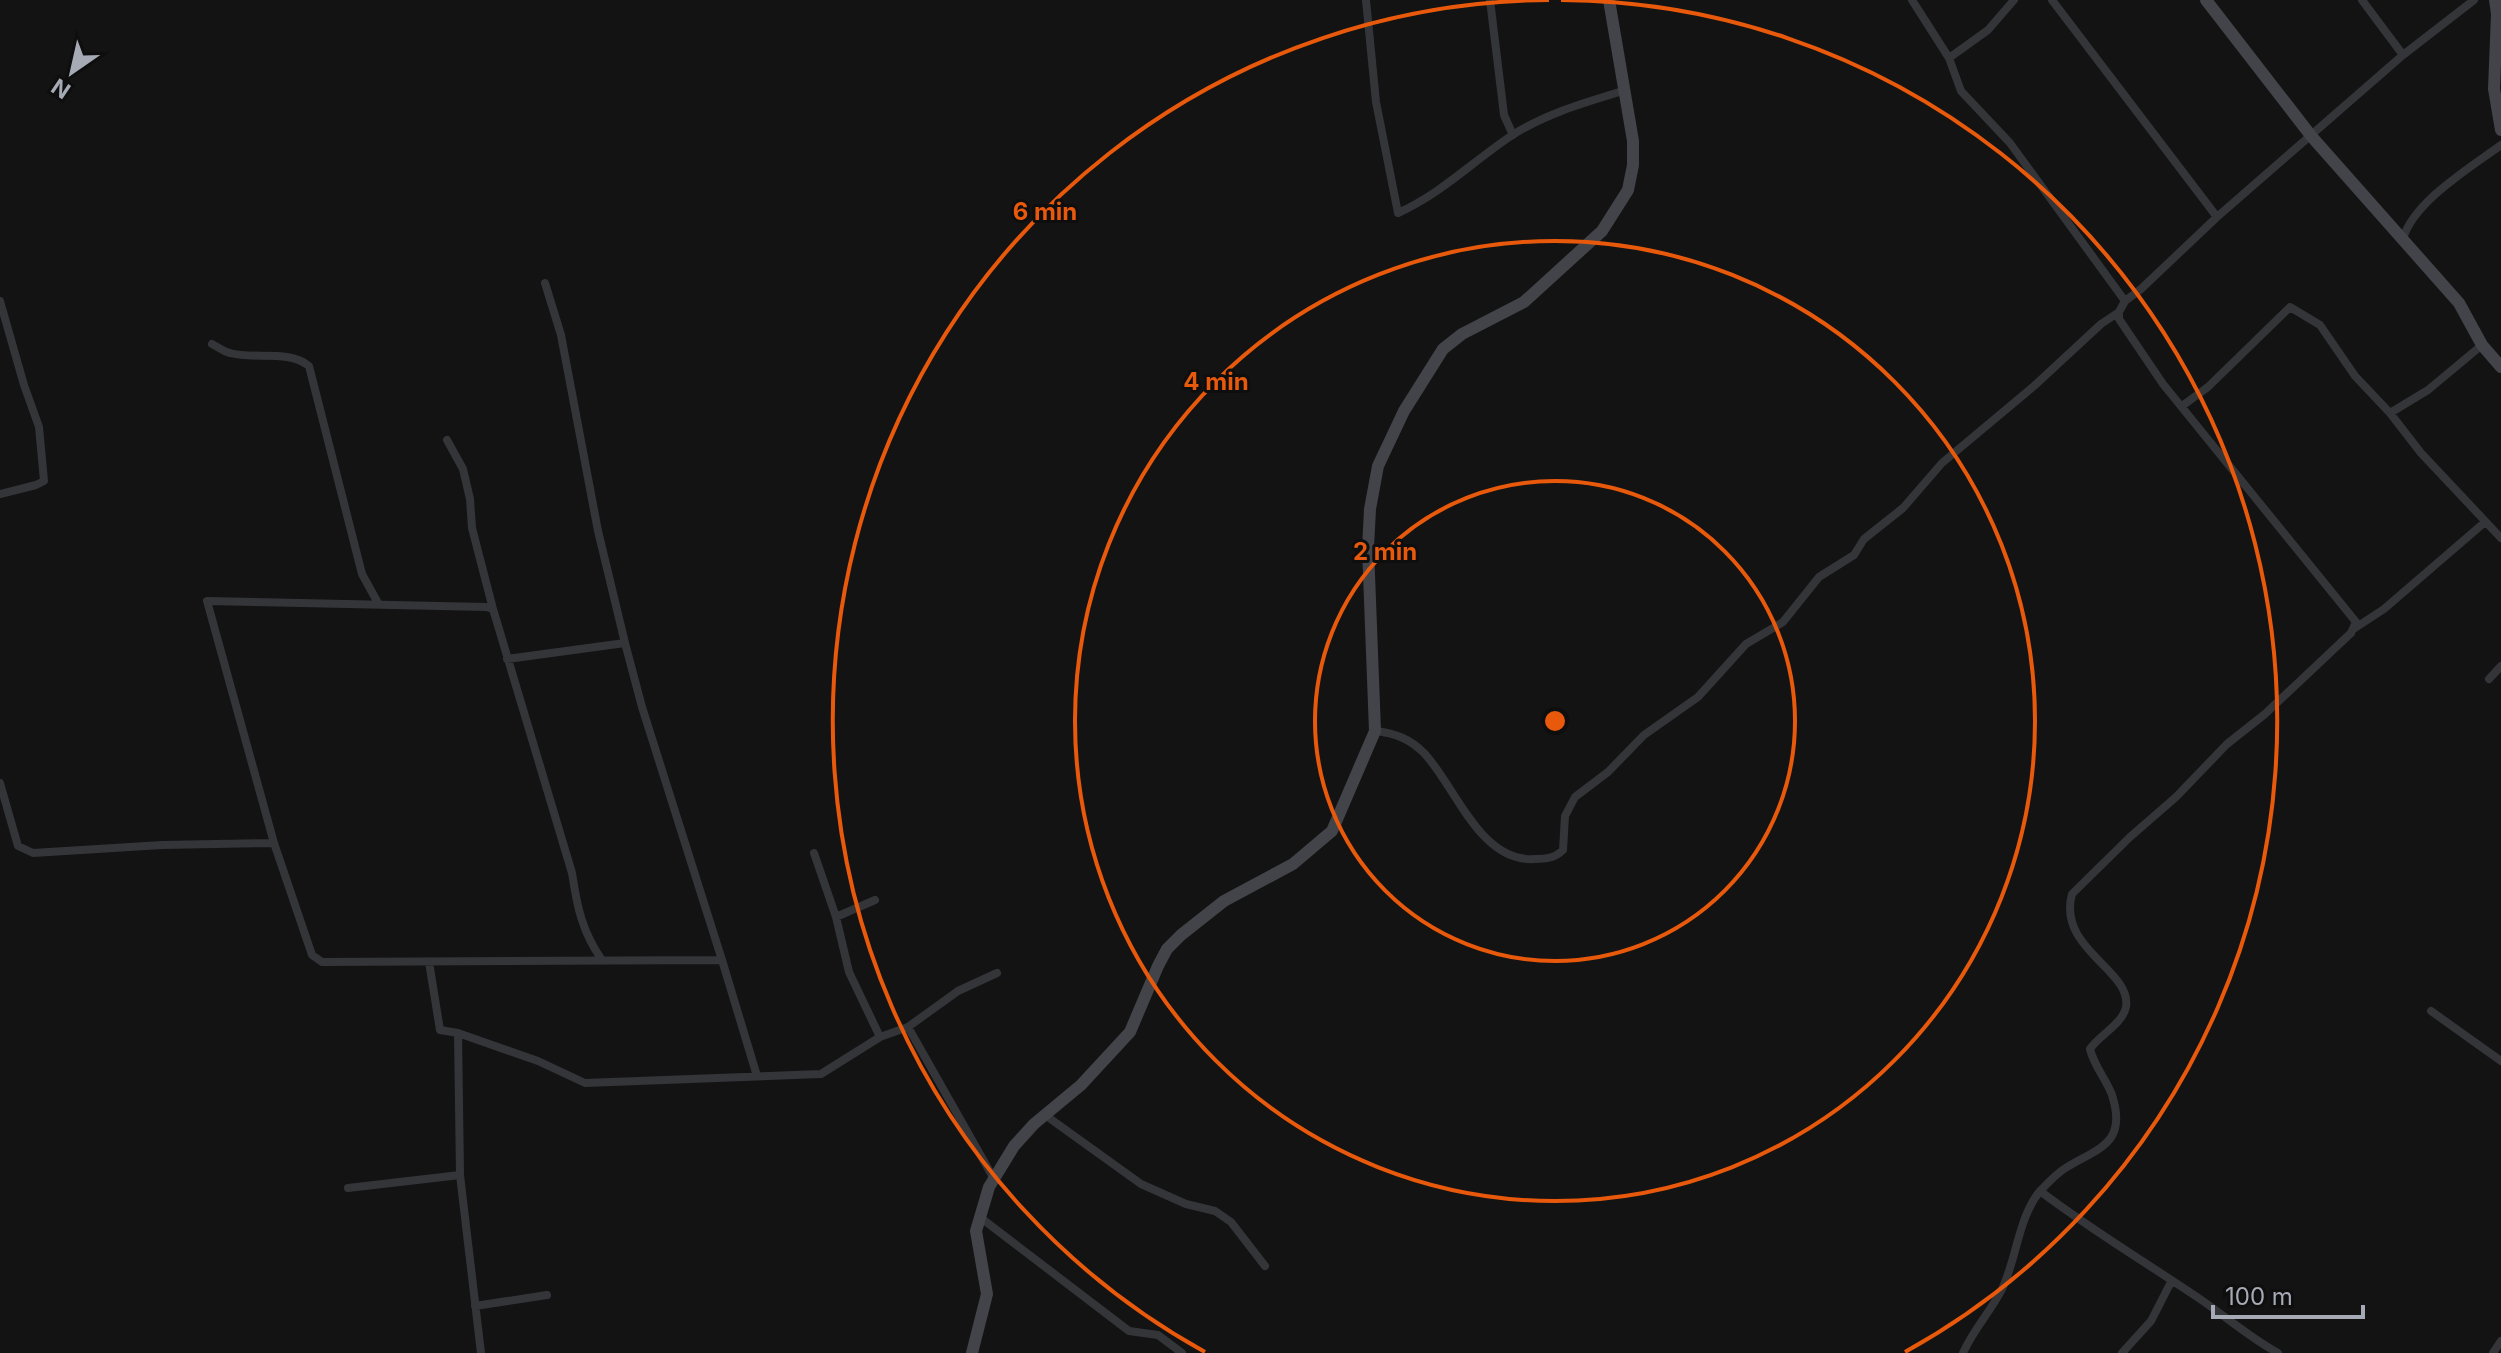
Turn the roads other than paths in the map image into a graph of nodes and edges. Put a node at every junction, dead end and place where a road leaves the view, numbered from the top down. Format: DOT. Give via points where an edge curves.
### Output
graph roads {
  1 [pos="1366,0"];
  2 [pos="1490,0"];
  3 [pos="1609,0"];
  4 [pos="1912,0"];
  5 [pos="2014,0"];
  6 [pos="2052,0"];
  7 [pos="2206,0"];
  8 [pos="2362,0"];
  9 [pos="2474,0"];
  10 [pos="2495,0"];
  11 [pos="2403,55"];
  12 [pos="1949,58"];
  13 [pos="1626,90"];
  14 [pos="2501,130"];
  15 [pos="1513,135"];
  16 [pos="2312,137"];
  17 [pos="2501,145"];
  18 [pos="2217,217"];
  19 [pos="2389,224"];
  20 [pos="2407,224"];
  21 [pos="2403,239"];
  22 [pos="545,283"];
  23 [pos="0,301"];
  24 [pos="2125,301"];
  25 [pos="2119,312"];
  26 [pos="212,344"];
  27 [pos="2482,345"];
  28 [pos="2501,367"];
  29 [pos="2182,406"];
  30 [pos="2390,413"];
  31 [pos="447,440"];
  32 [pos="0,494"];
  33 [pos="2485,522"];
  34 [pos="2501,538"];
  35 [pos="378,603"];
  36 [pos="493,609"];
  37 [pos="2355,628"];
  38 [pos="625,643"];
  39 [pos="507,659"];
  40 [pos="2501,666"];
  41 [pos="2489,679"];
  42 [pos="1375,731"];
  43 [pos="0,783"];
  44 [pos="274,843"];
  45 [pos="814,853"];
  46 [pos="875,900"];
  47 [pos="836,917"];
  48 [pos="602,960"];
  49 [pos="722,960"];
  50 [pos="429,962"];
  51 [pos="997,973"];
  52 [pos="2431,1011"];
  53 [pos="908,1027"];
  54 [pos="458,1033"];
  55 [pos="880,1037"];
  56 [pos="2501,1061"];
  57 [pos="757,1076"];
  58 [pos="1045,1115"];
  59 [pos="460,1175"];
  60 [pos="994,1179"];
  61 [pos="348,1188"];
  62 [pos="2040,1191"];
  63 [pos="981,1218"];
  64 [pos="1265,1266"];
  65 [pos="2171,1282"];
  66 [pos="547,1295"];
  67 [pos="475,1306"];
  68 [pos="2501,1341"];
  69 [pos="2271,1352"];
  70 [pos="481,1353"];
  71 [pos="972,1353"];
  72 [pos="1182,1353"];
  73 [pos="1963,1353"];
  74 [pos="2122,1353"];
  75 [pos="2493,1353"];
  1 -- 15 [label="street" via="1376,102 1398,213 1426,200"];
  2 -- 15 [label="street" via="1504,115"];
  3 -- 13 [label="street"];
  4 -- 12 [label="street"];
  5 -- 12 [label="street" via="1988,30"];
  6 -- 18 [label="street"];
  7 -- 16 [label="street"];
  8 -- 11 [label="street"];
  9 -- 11 [label="street"];
  10 -- 14 [label="street" via="2494,89"];
  11 -- 16 [label="street"];
  12 -- 24 [label="street" via="1961,91 2010,143"];
  13 -- 15 [label="street" via="1562,110"];
  13 -- 42 [label="street" via="1633,165 1628,190 1602,231 1524,302 1443,349 1411,397 1378,466 1368,548"];
  16 -- 18 [label="street"];
  16 -- 19 [label="street"];
  17 -- 20 [label="street" via="2439,191"];
  18 -- 24 [label="street"];
  19 -- 20 [label="street"];
  19 -- 21 [label="street"];
  20 -- 21 [label="street"];
  21 -- 27 [label="street" via="2459,303"];
  22 -- 38 [label="street" via="561,335"];
  23 -- 32 [label="street" via="39,427 44,481"];
  24 -- 25 [label="street"];
  25 -- 29 [label="street"];
  25 -- 42 [label="street" via="1942,463 1854,555 1819,577 1783,622 1746,644 1698,697 1644,735 1575,797 1565,816 1563,850 1556,856 1519,860 1500,850 1475,826 1423,752 1394,733"];
  26 -- 35 [label="street" via="229,353 302,360 309,366 362,574"];
  27 -- 28 [label="street"];
  27 -- 30 [label="street" via="2428,390"];
  29 -- 30 [label="street" via="2290,307 2320,325 2355,376"];
  29 -- 37 [label="street" via="2354,617"];
  30 -- 33 [label="street"];
  31 -- 36 [label="street" via="463,469"];
  33 -- 34 [label="street"];
  33 -- 37 [label="street"];
  35 -- 36 [label="street"];
  35 -- 44 [label="street" via="207,601"];
  36 -- 39 [label="street"];
  37 -- 62 [label="street" via="2072,894 2075,933 2123,989 2126,1005 2090,1049 2112,1094 2117,1120 2110,1142 2062,1170"];
  38 -- 39 [label="street"];
  38 -- 49 [label="street"];
  39 -- 48 [label="street" via="572,873 578,913"];
  40 -- 41 [label="street"];
  42 -- 58 [label="street" via="1332,831 1293,864 1224,901 1181,935 1158,966 1130,1032"];
  43 -- 44 [label="street" via="18,846 33,853"];
  44 -- 50 [label="street" via="312,955 322,962"];
  45 -- 47 [label="street"];
  46 -- 47 [label="street"];
  47 -- 55 [label="street" via="849,972"];
  48 -- 49 [label="street"];
  48 -- 50 [label="street"];
  49 -- 57 [label="street"];
  50 -- 54 [label="street" via="440,1030"];
  51 -- 53 [label="street" via="958,991"];
  52 -- 56 [label="street"];
  53 -- 55 [label="street"];
  53 -- 60 [label="street"];
  54 -- 57 [label="street" via="585,1083"];
  54 -- 59 [label="street"];
  55 -- 57 [label="street" via="821,1074"];
  58 -- 60 [label="street" via="1014,1146"];
  58 -- 64 [label="street" via="1141,1184 1215,1211 1231,1222"];
  59 -- 61 [label="street"];
  59 -- 67 [label="street"];
  60 -- 63 [label="street"];
  62 -- 65 [label="street"];
  62 -- 73 [label="street" via="2031,1201 2001,1292"];
  63 -- 71 [label="street" via="976,1231 987,1294"];
  63 -- 72 [label="street" via="1129,1331 1158,1335"];
  65 -- 69 [label="street" via="2231,1319"];
  65 -- 74 [label="street" via="2151,1321"];
  66 -- 67 [label="street"];
  67 -- 70 [label="street"];
  68 -- 75 [label="street"];
}
